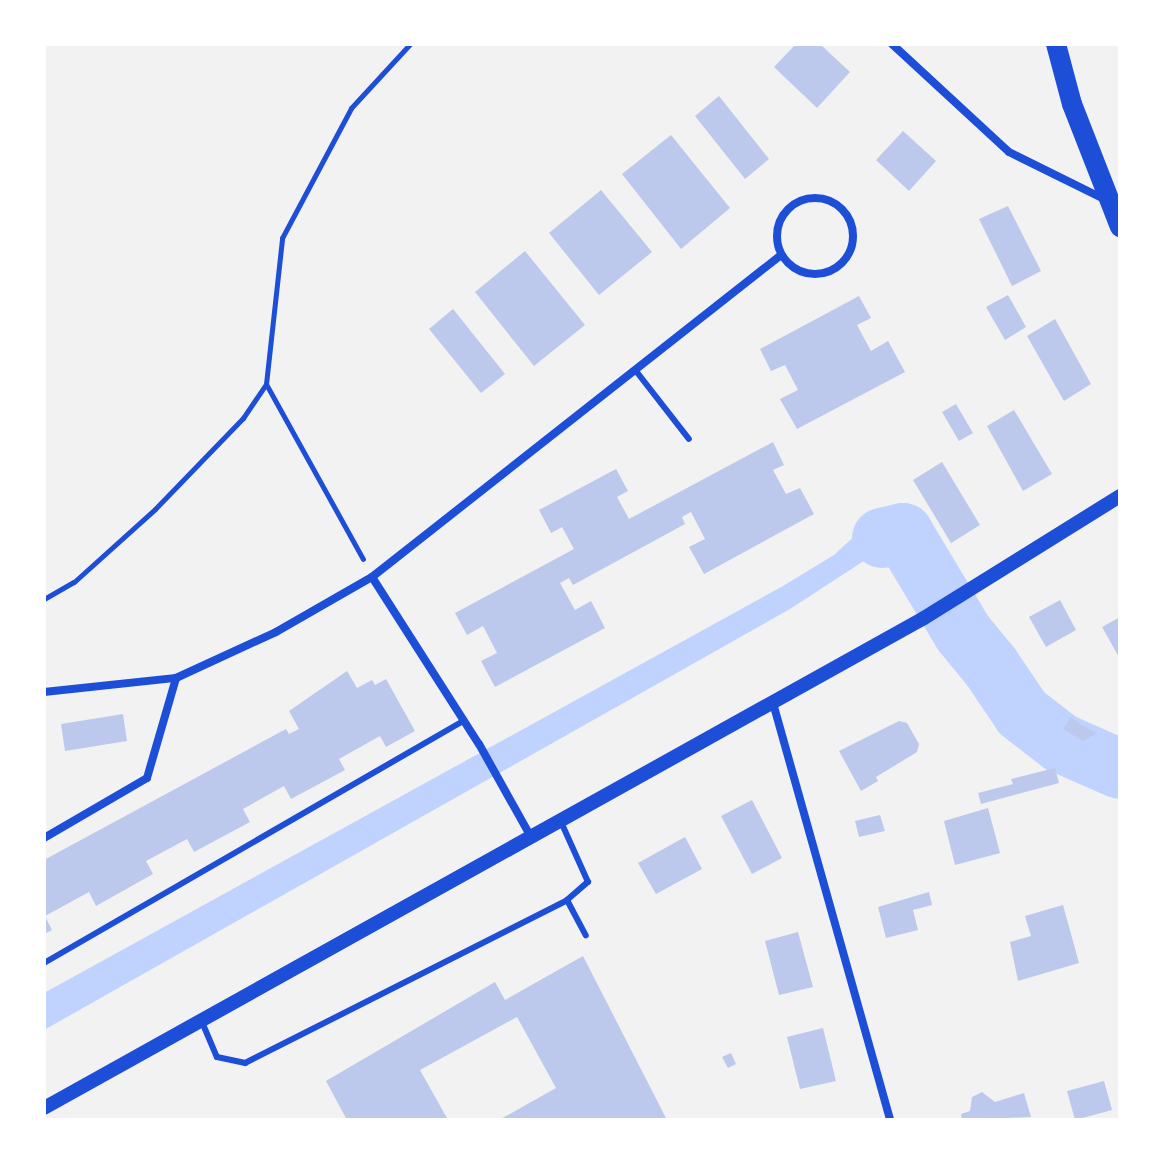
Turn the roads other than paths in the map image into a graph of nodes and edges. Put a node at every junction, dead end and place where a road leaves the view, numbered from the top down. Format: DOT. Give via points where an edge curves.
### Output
graph roads {
  1 [pos="892,44"];
  2 [pos="1056,44"];
  3 [pos="1109,201"];
  4 [pos="1120,227"];
  5 [pos="781,255"];
  6 [pos="636,371"];
  7 [pos="689,439"];
  8 [pos="1120,496"];
  9 [pos="372,577"];
  10 [pos="176,678"];
  11 [pos="44,692"];
  12 [pos="773,703"];
  13 [pos="464,721"];
  14 [pos="561,822"];
  15 [pos="531,837"];
  16 [pos="44,838"];
  17 [pos="567,900"];
  18 [pos="586,935"];
  19 [pos="44,963"];
  20 [pos="202,1022"];
  21 [pos="44,1108"];
  22 [pos="890,1120"];
  1 -- 3 [label="street" via="1009,152"];
  2 -- 3 [label="main road" via="1072,104"];
  3 -- 4 [label="main road"];
  5 -- 5 [label="street" via="800,272 837,268 852,248 845,212 824,198 799,201 777,230"];
  5 -- 6 [label="street"];
  6 -- 7 [label="lane"];
  6 -- 9 [label="street"];
  8 -- 12 [label="street" via="965,594"];
  9 -- 10 [label="street" via="276,632"];
  9 -- 13 [label="street"];
  10 -- 11 [label="street"];
  10 -- 16 [label="street" via="147,778"];
  12 -- 14 [label="street"];
  12 -- 22 [label="street"];
  13 -- 15 [label="street"];
  13 -- 19 [label="lane"];
  14 -- 15 [label="street"];
  14 -- 17 [label="lane" via="588,882"];
  15 -- 20 [label="street"];
  17 -- 18 [label="lane"];
  17 -- 20 [label="lane" via="245,1063 217,1057"];
  20 -- 21 [label="street"];
}
